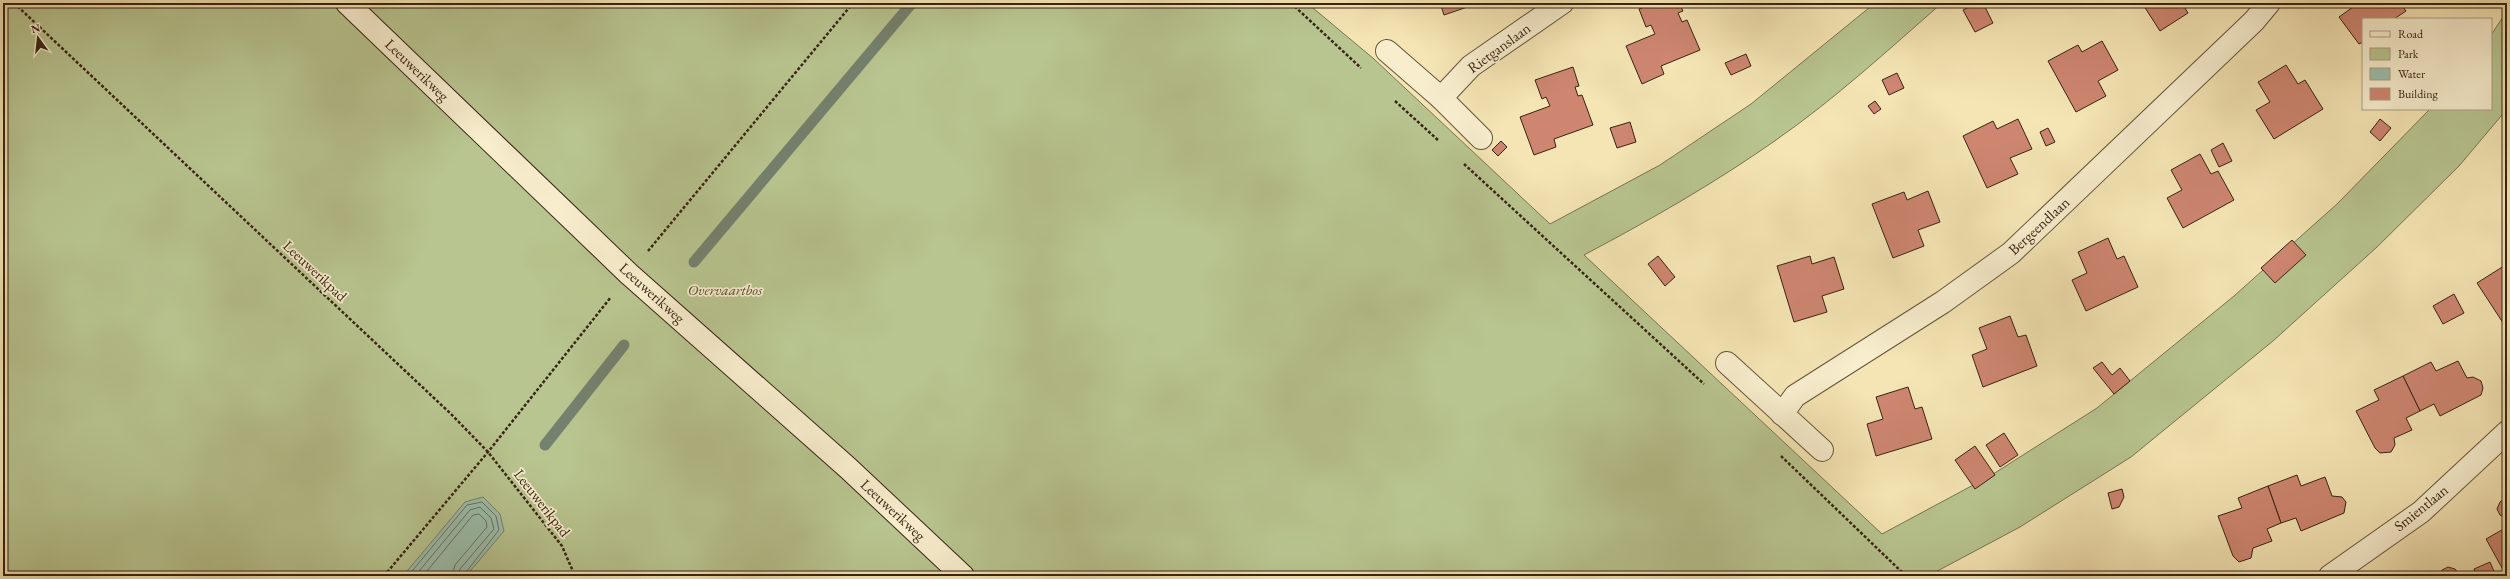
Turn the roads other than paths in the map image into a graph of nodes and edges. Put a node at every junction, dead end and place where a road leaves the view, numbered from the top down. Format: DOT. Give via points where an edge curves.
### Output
graph roads {
  1 [pos="347,3"];
  2 [pos="1562,3"];
  3 [pos="2269,3"];
  4 [pos="1387,51"];
  5 [pos="1441,98"];
  6 [pos="1481,138"];
  7 [pos="1727,363"];
  8 [pos="1782,414"];
  9 [pos="2507,432"];
  10 [pos="1822,450"];
  11 [pos="963,576"];
  12 [pos="2330,576"];
  1 -- 11 [label="street, Leeuwerikweg" via="629,274 848,468"];
  2 -- 5 [label="street, Rietganslaan" via="1471,66"];
  3 -- 8 [label="street, Bergeendlaan" via="2011,253 1943,302 1795,396"];
  4 -- 5 [label="street"];
  5 -- 6 [label="street"];
  7 -- 8 [label="street"];
  8 -- 10 [label="street"];
  9 -- 12 [label="street, Smientlaan" via="2421,512"];
}
